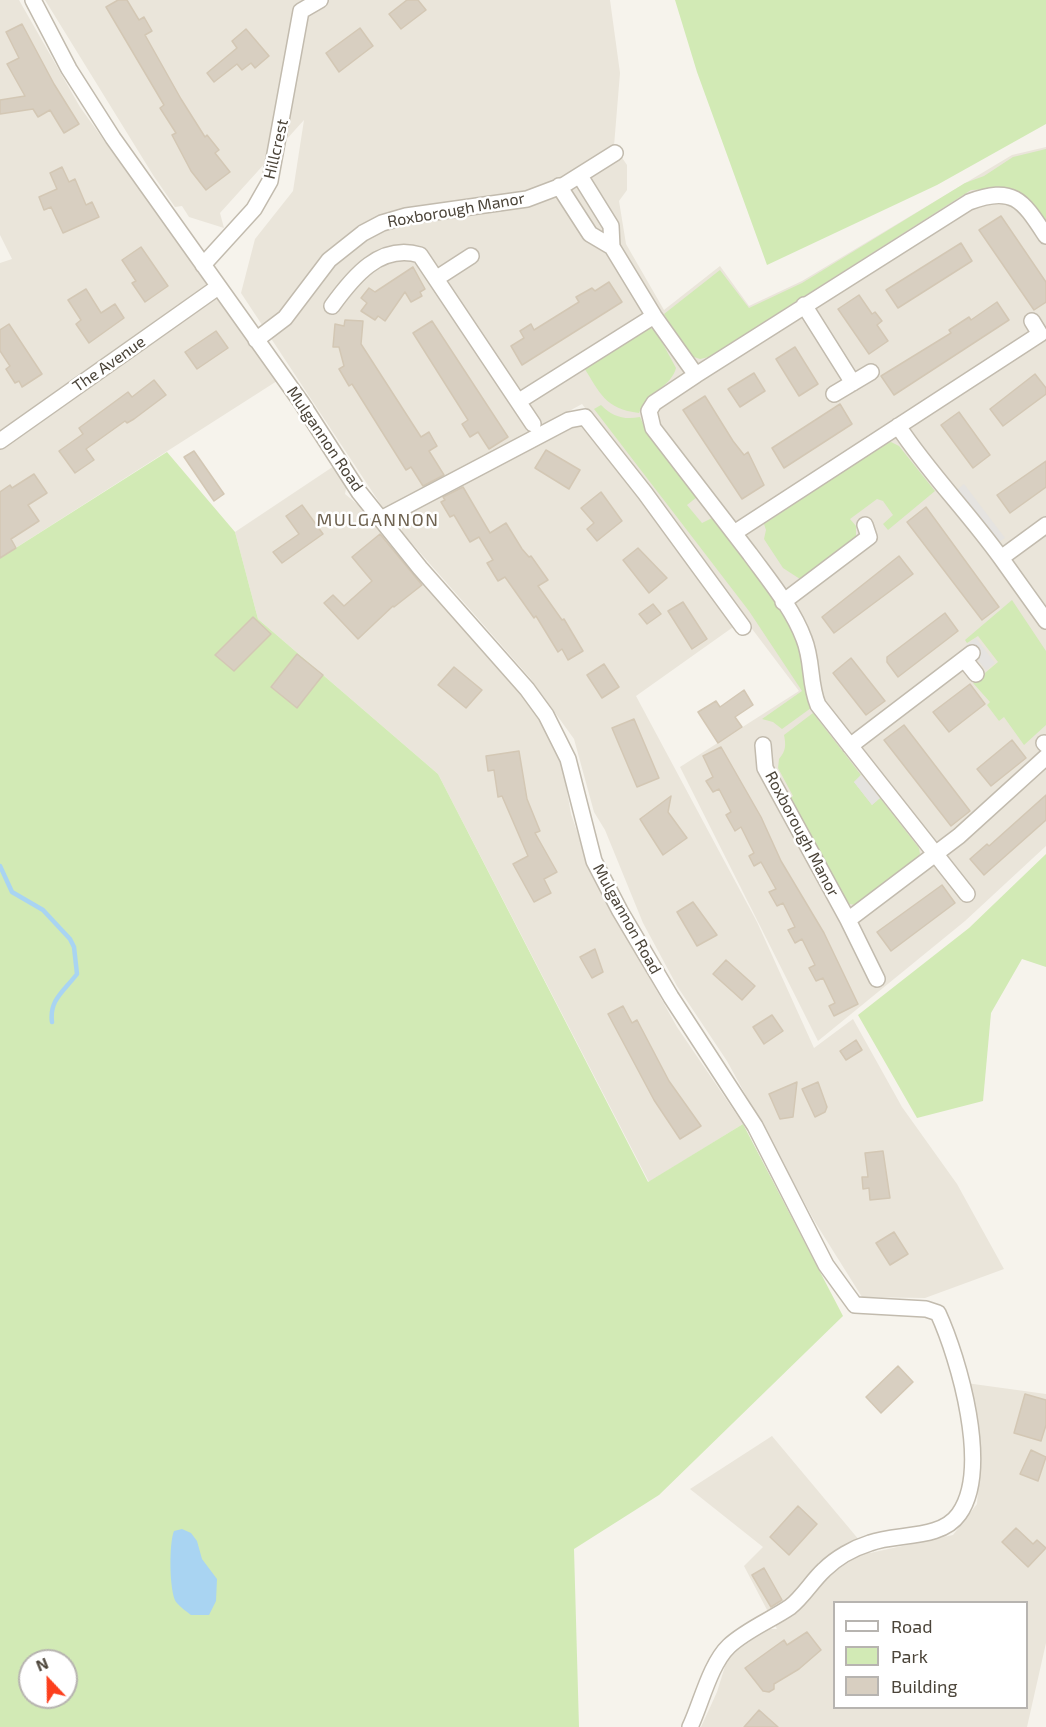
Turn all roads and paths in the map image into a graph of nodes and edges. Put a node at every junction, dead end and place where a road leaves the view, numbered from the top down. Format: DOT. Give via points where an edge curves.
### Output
graph roads {
  1 [pos="33,0"];
  2 [pos="320,0"];
  3 [pos="296,6"];
  4 [pos="615,153"];
  5 [pos="580,176"];
  6 [pos="559,186"];
  7 [pos="1046,236"];
  8 [pos="612,248"];
  9 [pos="471,256"];
  10 [pos="203,266"];
  11 [pos="437,278"];
  12 [pos="218,287"];
  13 [pos="804,305"];
  14 [pos="332,306"];
  15 [pos="654,316"];
  16 [pos="1032,321"];
  17 [pos="256,340"];
  18 [pos="871,372"];
  19 [pos="696,375"];
  20 [pos="853,383"];
  21 [pos="834,394"];
  22 [pos="519,401"];
  23 [pos="533,424"];
  24 [pos="898,426"];
  25 [pos="0,441"];
  26 [pos="381,519"];
  27 [pos="866,525"];
  28 [pos="1046,525"];
  29 [pos="734,532"];
  30 [pos="1001,558"];
  31 [pos="783,602"];
  32 [pos="1046,621"];
  33 [pos="742,627"];
  34 [pos="976,674"];
  35 [pos="764,745"];
  36 [pos="850,746"];
  37 [pos="1045,749"];
  38 [pos="936,854"];
  39 [pos="967,894"];
  40 [pos="848,920"];
  41 [pos="876,979"];
  42 [pos="690,1727"];
  1 -- 10 [label="street, Mulgannon Road" via="69,69 112,138"];
  2 -- 3 [label="street, Hillcrest"];
  3 -- 10 [label="street, Hillcrest" via="270,181 254,209"];
  4 -- 5 [label="street, Roxborough Manor"];
  5 -- 6 [label="street, Roxborough Manor"];
  5 -- 8 [label="street" via="611,226"];
  6 -- 8 [label="street" via="590,234"];
  6 -- 17 [label="street, Roxborough Manor" via="507,203 406,216 363,232 329,260 285,318"];
  7 -- 13 [label="street" via="1025,204 1008,194 987,195 969,202"];
  8 -- 15 [label="street"];
  9 -- 11 [label="street"];
  10 -- 12 [label="street, Mulgannon Road"];
  11 -- 14 [label="street, Roxborough Manor" via="420,255 405,251 390,254 364,268"];
  11 -- 22 [label="street, Roxborough Manor"];
  12 -- 17 [label="street, Mulgannon Road"];
  12 -- 25 [label="street, The Avenue"];
  13 -- 19 [label="street"];
  13 -- 20 [label="street"];
  15 -- 19 [label="street"];
  15 -- 22 [label="street"];
  16 -- 24 [label="street" via="1040,334"];
  17 -- 26 [label="street, Mulgannon Road"];
  18 -- 20 [label="street"];
  19 -- 29 [label="street" via="654,403 649,420"];
  20 -- 21 [label="street"];
  22 -- 23 [label="street, Roxborough Manor"];
  24 -- 29 [label="street"];
  24 -- 30 [label="street" via="922,461 975,519"];
  26 -- 33 [label="street" via="569,420 585,417"];
  26 -- 42 [label="street, Mulgannon Road" via="527,689 554,728 568,759 594,861 671,997 755,1126 826,1265 855,1305 938,1313 952,1344 974,1445 971,1479 959,1516 941,1529 872,1542 848,1552 825,1569 793,1605 728,1646 708,1681"];
  27 -- 31 [label="street" via="869,537"];
  28 -- 30 [label="street"];
  29 -- 31 [label="street"];
  30 -- 32 [label="street"];
  31 -- 36 [label="street" via="804,637 818,705"];
  34 -- 36 [label="street" via="968,656"];
  35 -- 40 [label="street, Roxborough Manor" via="765,768"];
  36 -- 38 [label="street" via="876,785"];
  37 -- 38 [label="street"];
  38 -- 39 [label="street"];
  38 -- 40 [label="street"];
  40 -- 41 [label="street, Roxborough Manor"];
}
